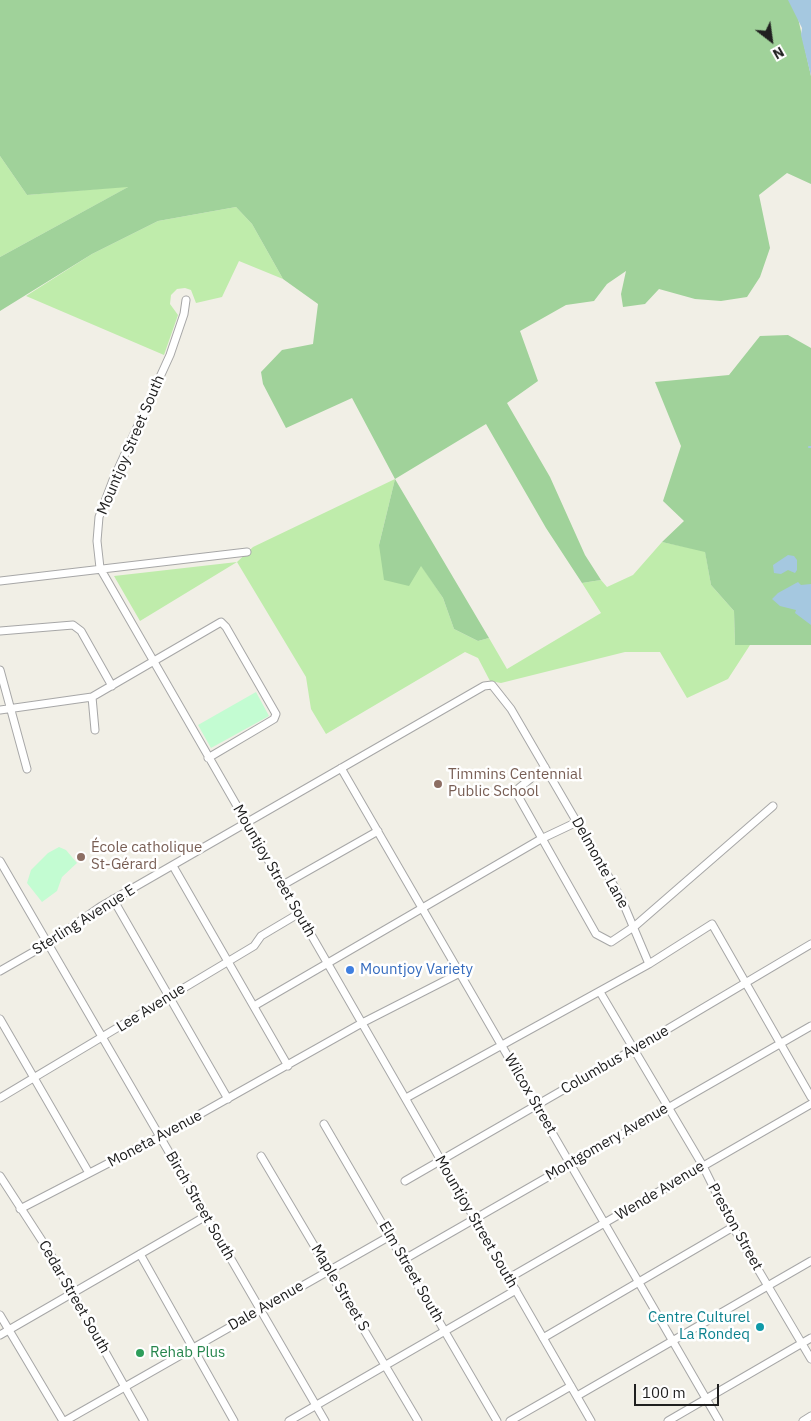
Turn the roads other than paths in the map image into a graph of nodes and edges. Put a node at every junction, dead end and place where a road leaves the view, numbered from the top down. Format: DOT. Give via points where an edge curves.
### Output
graph roads {
  1 [pos="186,300"];
  2 [pos="247,552"];
  3 [pos="100,568"];
  4 [pos="0,581"];
  5 [pos="0,630"];
  6 [pos="153,662"];
  7 [pos="0,670"];
  8 [pos="112,686"];
  9 [pos="92,697"];
  10 [pos="10,708"];
  11 [pos="0,710"];
  12 [pos="94,730"];
  13 [pos="208,758"];
  14 [pos="545,767"];
  15 [pos="341,768"];
  16 [pos="27,769"];
  17 [pos="773,806"];
  18 [pos="577,822"];
  19 [pos="246,824"];
  20 [pos="378,831"];
  21 [pos="541,839"];
  22 [pos="0,861"];
  23 [pos="173,866"];
  24 [pos="281,886"];
  25 [pos="113,900"];
  26 [pos="422,908"];
  27 [pos="298,914"];
  28 [pos="635,926"];
  29 [pos="49,943"];
  30 [pos="811,944"];
  31 [pos="229,962"];
  32 [pos="329,963"];
  33 [pos="649,964"];
  34 [pos="0,970"];
  35 [pos="460,972"];
  36 [pos="745,984"];
  37 [pos="600,992"];
  38 [pos="169,996"];
  39 [pos="254,1006"];
  40 [pos="0,1019"];
  41 [pos="362,1023"];
  42 [pos="811,1026"];
  43 [pos="103,1038"];
  44 [pos="781,1043"];
  45 [pos="501,1044"];
  46 [pos="634,1050"];
  47 [pos="288,1066"];
  48 [pos="34,1078"];
  49 [pos="811,1096"];
  50 [pos="0,1098"];
  51 [pos="406,1098"];
  52 [pos="228,1099"];
  53 [pos="811,1104"];
  54 [pos="537,1106"];
  55 [pos="668,1107"];
  56 [pos="324,1124"];
  57 [pos="161,1136"];
  58 [pos="261,1156"];
  59 [pos="441,1160"];
  60 [pos="570,1163"];
  61 [pos="702,1166"];
  62 [pos="90,1173"];
  63 [pos="0,1176"];
  64 [pos="405,1181"];
  65 [pos="20,1209"];
  66 [pos="206,1216"];
  67 [pos="474,1218"];
  68 [pos="605,1224"];
  69 [pos="733,1227"];
  70 [pos="390,1236"];
  71 [pos="140,1254"];
  72 [pos="403,1260"];
  73 [pos="811,1261"];
  74 [pos="329,1271"];
  75 [pos="509,1278"];
  76 [pos="638,1282"];
  77 [pos="768,1286"];
  78 [pos="516,1290"];
  79 [pos="72,1294"];
  80 [pos="260,1309"];
  81 [pos="0,1315"];
  82 [pos="9,1330"];
  83 [pos="445,1330"];
  84 [pos="0,1335"];
  85 [pos="543,1338"];
  86 [pos="811,1338"];
  87 [pos="673,1342"];
  88 [pos="802,1344"];
  89 [pos="194,1349"];
  90 [pos="811,1359"];
  91 [pos="386,1365"];
  92 [pos="571,1386"];
  93 [pos="125,1387"];
  94 [pos="577,1396"];
  95 [pos="706,1399"];
  96 [pos="316,1406"];
  97 [pos="811,1416"];
  98 [pos="64,1421"];
  99 [pos="144,1421"];
  100 [pos="234,1421"];
  101 [pos="289,1421"];
  102 [pos="325,1421"];
  103 [pos="418,1421"];
  104 [pos="497,1421"];
  105 [pos="510,1421"];
  106 [pos="591,1421"];
  107 [pos="668,1421"];
  108 [pos="719,1421"];
  109 [pos="803,1421"];
  1 -- 3 [label="street, Mountjoy Street South" via="170,355 99,517"];
  2 -- 3 [label="street"];
  3 -- 4 [label="street"];
  3 -- 6 [label="street, Mountjoy Street South"];
  5 -- 8 [label="street" via="73,625 81,631"];
  6 -- 8 [label="street"];
  6 -- 13 [label="street, Mountjoy Street South"];
  6 -- 13 [label="street" via="220,622 273,707 274,719"];
  7 -- 10 [label="street"];
  8 -- 9 [label="street"];
  9 -- 10 [label="street"];
  9 -- 12 [label="street"];
  10 -- 11 [label="street"];
  10 -- 16 [label="street"];
  13 -- 19 [label="street, Mountjoy Street South"];
  14 -- 15 [label="street, Delmonte Lane" via="511,709 492,685 484,686"];
  14 -- 18 [label="street, Delmonte Lane"];
  14 -- 21 [label="street" via="520,788 518,796"];
  15 -- 19 [label="street, Sterling Avenue E"];
  15 -- 20 [label="street, Wilcox Street"];
  17 -- 28 [label="street"];
  18 -- 21 [label="street"];
  18 -- 28 [label="street, Delmonte Lane"];
  19 -- 23 [label="street, Sterling Avenue E"];
  19 -- 24 [label="street, Mountjoy Street South"];
  20 -- 24 [label="street"];
  20 -- 26 [label="street, Wilcox Street"];
  21 -- 26 [label="street"];
  21 -- 28 [label="street" via="596,934 611,942"];
  22 -- 29 [label="street, Birch Street South"];
  23 -- 25 [label="street, Sterling Avenue E"];
  23 -- 31 [label="street"];
  24 -- 27 [label="street, Mountjoy Street South"];
  25 -- 29 [label="street, Sterling Avenue E"];
  25 -- 38 [label="street"];
  26 -- 32 [label="street"];
  26 -- 35 [label="street, Wilcox Street"];
  27 -- 31 [label="street, Lee Avenue" via="261,936 254,946"];
  27 -- 32 [label="street, Mountjoy Street South"];
  28 -- 33 [label="street, Delmonte Lane" via="637,939"];
  29 -- 34 [label="street, Sterling Avenue E"];
  29 -- 43 [label="street, Birch Street South"];
  30 -- 36 [label="street, Columbus Avenue"];
  31 -- 38 [label="street, Lee Avenue"];
  31 -- 39 [label="street"];
  32 -- 39 [label="street"];
  32 -- 41 [label="street, Mountjoy Street South"];
  33 -- 36 [label="street" via="712,924"];
  33 -- 37 [label="street"];
  35 -- 41 [label="street, Moneta Avenue"];
  35 -- 45 [label="street, Wilcox Street"];
  36 -- 44 [label="street"];
  36 -- 46 [label="street, Columbus Avenue"];
  37 -- 45 [label="street"];
  37 -- 46 [label="street, Preston Street"];
  38 -- 43 [label="street, Lee Avenue"];
  38 -- 52 [label="street"];
  39 -- 47 [label="street"];
  40 -- 48 [label="street"];
  41 -- 47 [label="street, Moneta Avenue"];
  41 -- 51 [label="street, Mountjoy Street South"];
  42 -- 44 [label="street, Montgomery Avenue"];
  43 -- 48 [label="street, Lee Avenue"];
  43 -- 57 [label="street, Birch Street South"];
  44 -- 49 [label="street"];
  44 -- 55 [label="street, Montgomery Avenue"];
  45 -- 51 [label="street"];
  45 -- 54 [label="street, Wilcox Street"];
  46 -- 54 [label="street, Columbus Avenue"];
  46 -- 55 [label="street, Preston Street"];
  47 -- 52 [label="street, Moneta Avenue"];
  48 -- 50 [label="street, Lee Avenue"];
  48 -- 62 [label="street"];
  51 -- 59 [label="street, Mountjoy Street South"];
  52 -- 57 [label="street, Moneta Avenue"];
  53 -- 61 [label="street, Wende Avenue"];
  54 -- 59 [label="street, Columbus Avenue"];
  54 -- 60 [label="street, Wilcox Street"];
  55 -- 60 [label="street, Montgomery Avenue"];
  55 -- 61 [label="street, Preston Street"];
  56 -- 70 [label="street, Elm Street South"];
  57 -- 62 [label="street, Moneta Avenue"];
  57 -- 66 [label="street, Birch Street South"];
  58 -- 74 [label="street, Maple Street S"];
  59 -- 64 [label="street, Columbus Avenue"];
  59 -- 67 [label="street, Mountjoy Street South"];
  60 -- 67 [label="street, Montgomery Avenue"];
  60 -- 68 [label="street, Wilcox Street"];
  61 -- 68 [label="street, Wende Avenue"];
  61 -- 69 [label="street, Preston Street"];
  62 -- 65 [label="street, Moneta Avenue"];
  63 -- 65 [label="street, Cedar Street South"];
  65 -- 79 [label="street, Cedar Street South"];
  66 -- 71 [label="street"];
  66 -- 80 [label="street, Birch Street South"];
  67 -- 72 [label="street, Montgomery Avenue"];
  67 -- 75 [label="street, Mountjoy Street South"];
  68 -- 75 [label="street, Wende Avenue"];
  68 -- 76 [label="street, Wilcox Street"];
  69 -- 76 [label="street"];
  69 -- 77 [label="street, Preston Street"];
  70 -- 72 [label="street, Elm Street South"];
  70 -- 74 [label="street, Dale Avenue"];
  71 -- 79 [label="street"];
  71 -- 89 [label="street"];
  72 -- 83 [label="street, Elm Street South"];
  73 -- 77 [label="street"];
  74 -- 80 [label="street, Dale Avenue"];
  74 -- 91 [label="street, Maple Street S"];
  75 -- 78 [label="street, Mountjoy Street South"];
  76 -- 85 [label="street"];
  76 -- 87 [label="street, Wilcox Street"];
  77 -- 87 [label="street"];
  77 -- 88 [label="street, Preston Street"];
  78 -- 83 [label="street"];
  78 -- 85 [label="street, Mountjoy Street South"];
  79 -- 82 [label="street"];
  79 -- 93 [label="street, Cedar Street South"];
  80 -- 89 [label="street, Dale Avenue"];
  80 -- 96 [label="street, Birch Street South"];
  81 -- 82 [label="street"];
  82 -- 84 [label="street"];
  82 -- 98 [label="street"];
  83 -- 91 [label="street"];
  83 -- 104 [label="street, Elm Street South"];
  85 -- 92 [label="street, Mountjoy Street South"];
  86 -- 88 [label="street"];
  87 -- 94 [label="street"];
  87 -- 95 [label="street, Wilcox Street"];
  88 -- 90 [label="street, Preston Street"];
  88 -- 95 [label="street"];
  89 -- 93 [label="street, Dale Avenue"];
  89 -- 100 [label="street"];
  91 -- 96 [label="street"];
  91 -- 103 [label="street, Maple Street S"];
  92 -- 94 [label="street, Mountjoy Street South"];
  92 -- 105 [label="street"];
  93 -- 98 [label="street, Dale Avenue"];
  93 -- 99 [label="street, Cedar Street South"];
  94 -- 106 [label="street, Mountjoy Street South"];
  95 -- 107 [label="street"];
  95 -- 108 [label="street, Wilcox Street"];
  96 -- 101 [label="street"];
  96 -- 102 [label="street, Birch Street South"];
  97 -- 109 [label="street"];
}
